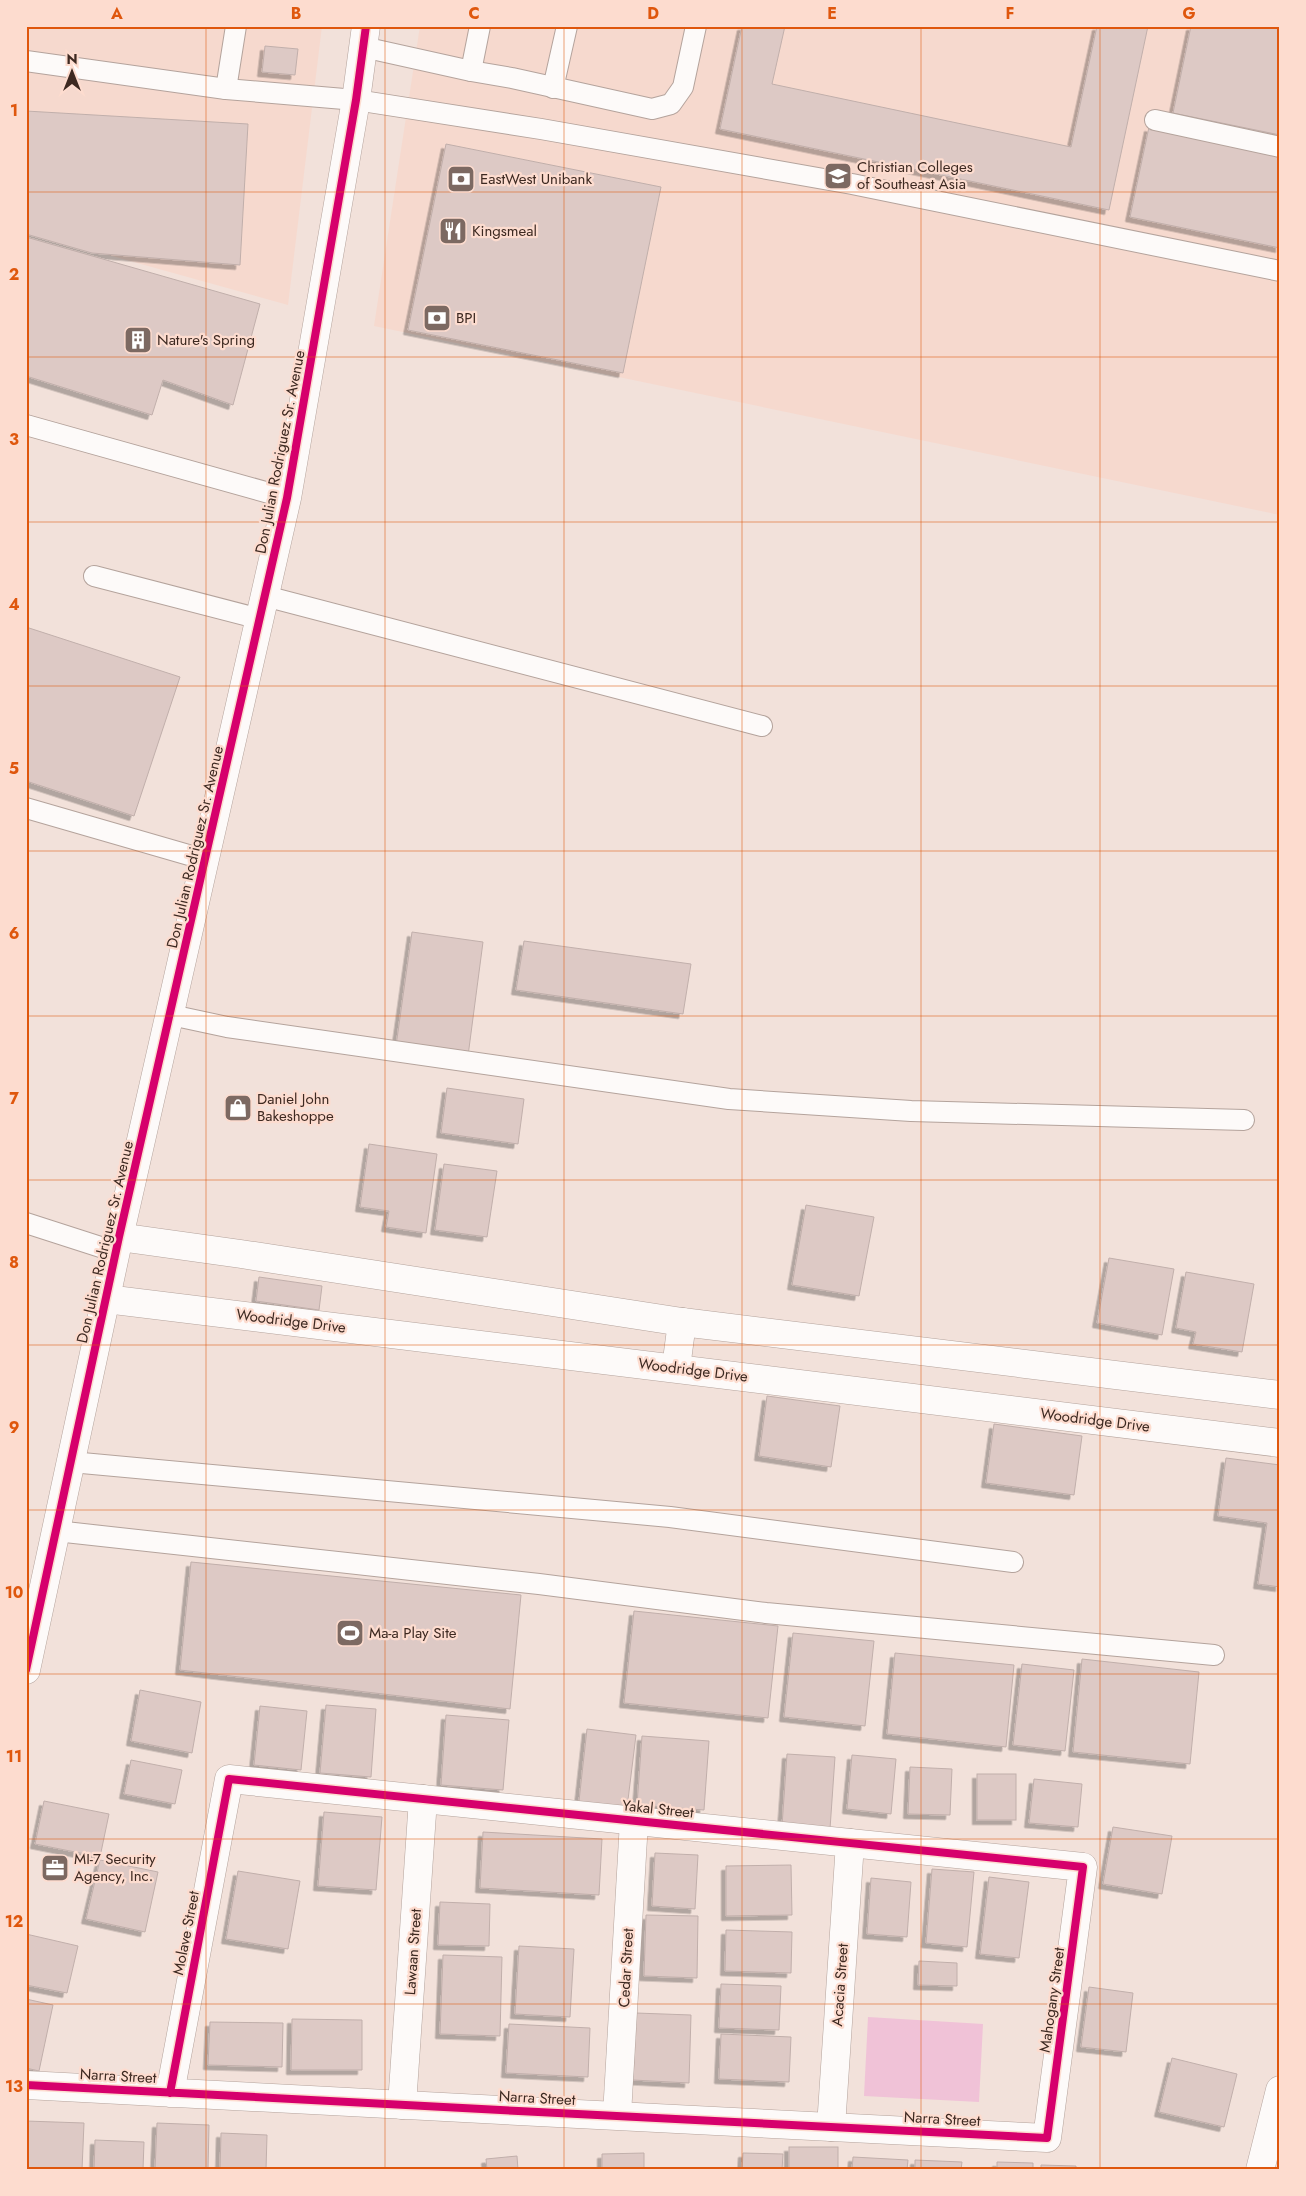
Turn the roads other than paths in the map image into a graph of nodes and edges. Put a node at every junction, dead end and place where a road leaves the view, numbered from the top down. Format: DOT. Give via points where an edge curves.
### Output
graph roads {
  1 [pos="236,26"];
  2 [pos="480,26"];
  3 [pos="567,26"];
  4 [pos="696,26"];
  5 [pos="364,37"];
  6 [pos="26,61"];
  7 [pos="471,71"];
  8 [pos="553,88"];
  9 [pos="226,89"];
  10 [pos="356,100"];
  11 [pos="1155,120"];
  12 [pos="1280,148"];
  13 [pos="1280,271"];
  14 [pos="26,425"];
  15 [pos="287,498"];
  16 [pos="94,576"];
  17 [pos="262,608"];
  18 [pos="762,726"];
  19 [pos="26,808"];
  20 [pos="206,860"];
  21 [pos="171,1015"];
  22 [pos="1244,1120"];
  23 [pos="26,1223"];
  24 [pos="118,1245"];
  25 [pos="106,1299"];
  26 [pos="682,1322"];
  27 [pos="676,1368"];
  28 [pos="1280,1395"];
  29 [pos="1280,1443"];
  30 [pos="71,1462"];
  31 [pos="56,1532"];
  32 [pos="1013,1562"];
  33 [pos="1214,1655"];
  34 [pos="26,1670"];
  35 [pos="229,1779"];
  36 [pos="423,1799"];
  37 [pos="634,1821"];
  38 [pos="850,1843"];
  39 [pos="1084,1867"];
  40 [pos="26,2085"];
  41 [pos="1280,2090"];
  42 [pos="170,2092"];
  43 [pos="402,2104"];
  44 [pos="617,2115"];
  45 [pos="831,2127"];
  46 [pos="1047,2138"];
  47 [pos="1269,2156"];
  1 -- 9 [label="lane"];
  2 -- 7 [label="lane"];
  3 -- 8 [label="lane"];
  4 -- 8 [label="lane" via="683,87 671,104 652,109"];
  5 -- 7 [label="lane"];
  5 -- 10 [label="street, Don Julian Rodriguez Sr. Avenue"];
  6 -- 9 [label="lane"];
  7 -- 8 [label="lane"];
  9 -- 10 [label="lane"];
  10 -- 13 [label="lane" via="852,184"];
  10 -- 15 [label="street, Don Julian Rodriguez Sr. Avenue"];
  11 -- 12 [label="lane"];
  14 -- 15 [label="lane"];
  15 -- 17 [label="street, Don Julian Rodriguez Sr. Avenue"];
  16 -- 17 [label="lane"];
  17 -- 18 [label="lane"];
  17 -- 20 [label="street, Don Julian Rodriguez Sr. Avenue"];
  19 -- 20 [label="lane"];
  20 -- 21 [label="street, Don Julian Rodriguez Sr. Avenue"];
  21 -- 22 [label="lane" via="227,1027 729,1099 910,1111"];
  21 -- 24 [label="street, Don Julian Rodriguez Sr. Avenue"];
  23 -- 24 [label="lane"];
  24 -- 25 [label="street, Don Julian Rodriguez Sr. Avenue"];
  24 -- 26 [label="street" via="241,1254"];
  25 -- 27 [label="street, Woodridge Drive"];
  25 -- 30 [label="street, Don Julian Rodriguez Sr. Avenue"];
  26 -- 27 [label="street"];
  26 -- 28 [label="street"];
  27 -- 29 [label="street, Woodridge Drive"];
  30 -- 31 [label="street, Don Julian Rodriguez Sr. Avenue"];
  30 -- 32 [label="lane" via="670,1517"];
  31 -- 33 [label="lane" via="539,1584 766,1613"];
  31 -- 34 [label="street, Don Julian Rodriguez Sr. Avenue"];
  35 -- 36 [label="street, Yakal Street"];
  35 -- 42 [label="street, Molave Street"];
  36 -- 37 [label="street, Yakal Street"];
  36 -- 43 [label="street, Lawaan Street"];
  37 -- 38 [label="street, Yakal Street"];
  37 -- 44 [label="street, Cedar Street"];
  38 -- 39 [label="street, Yakal Street"];
  38 -- 45 [label="street, Acacia Street"];
  39 -- 46 [label="street, Mahogany Street"];
  40 -- 42 [label="street, Narra Street"];
  41 -- 47 [label="street"];
  42 -- 43 [label="street, Narra Street"];
  43 -- 44 [label="street, Narra Street"];
  44 -- 45 [label="street, Narra Street"];
  45 -- 46 [label="street, Narra Street"];
}
